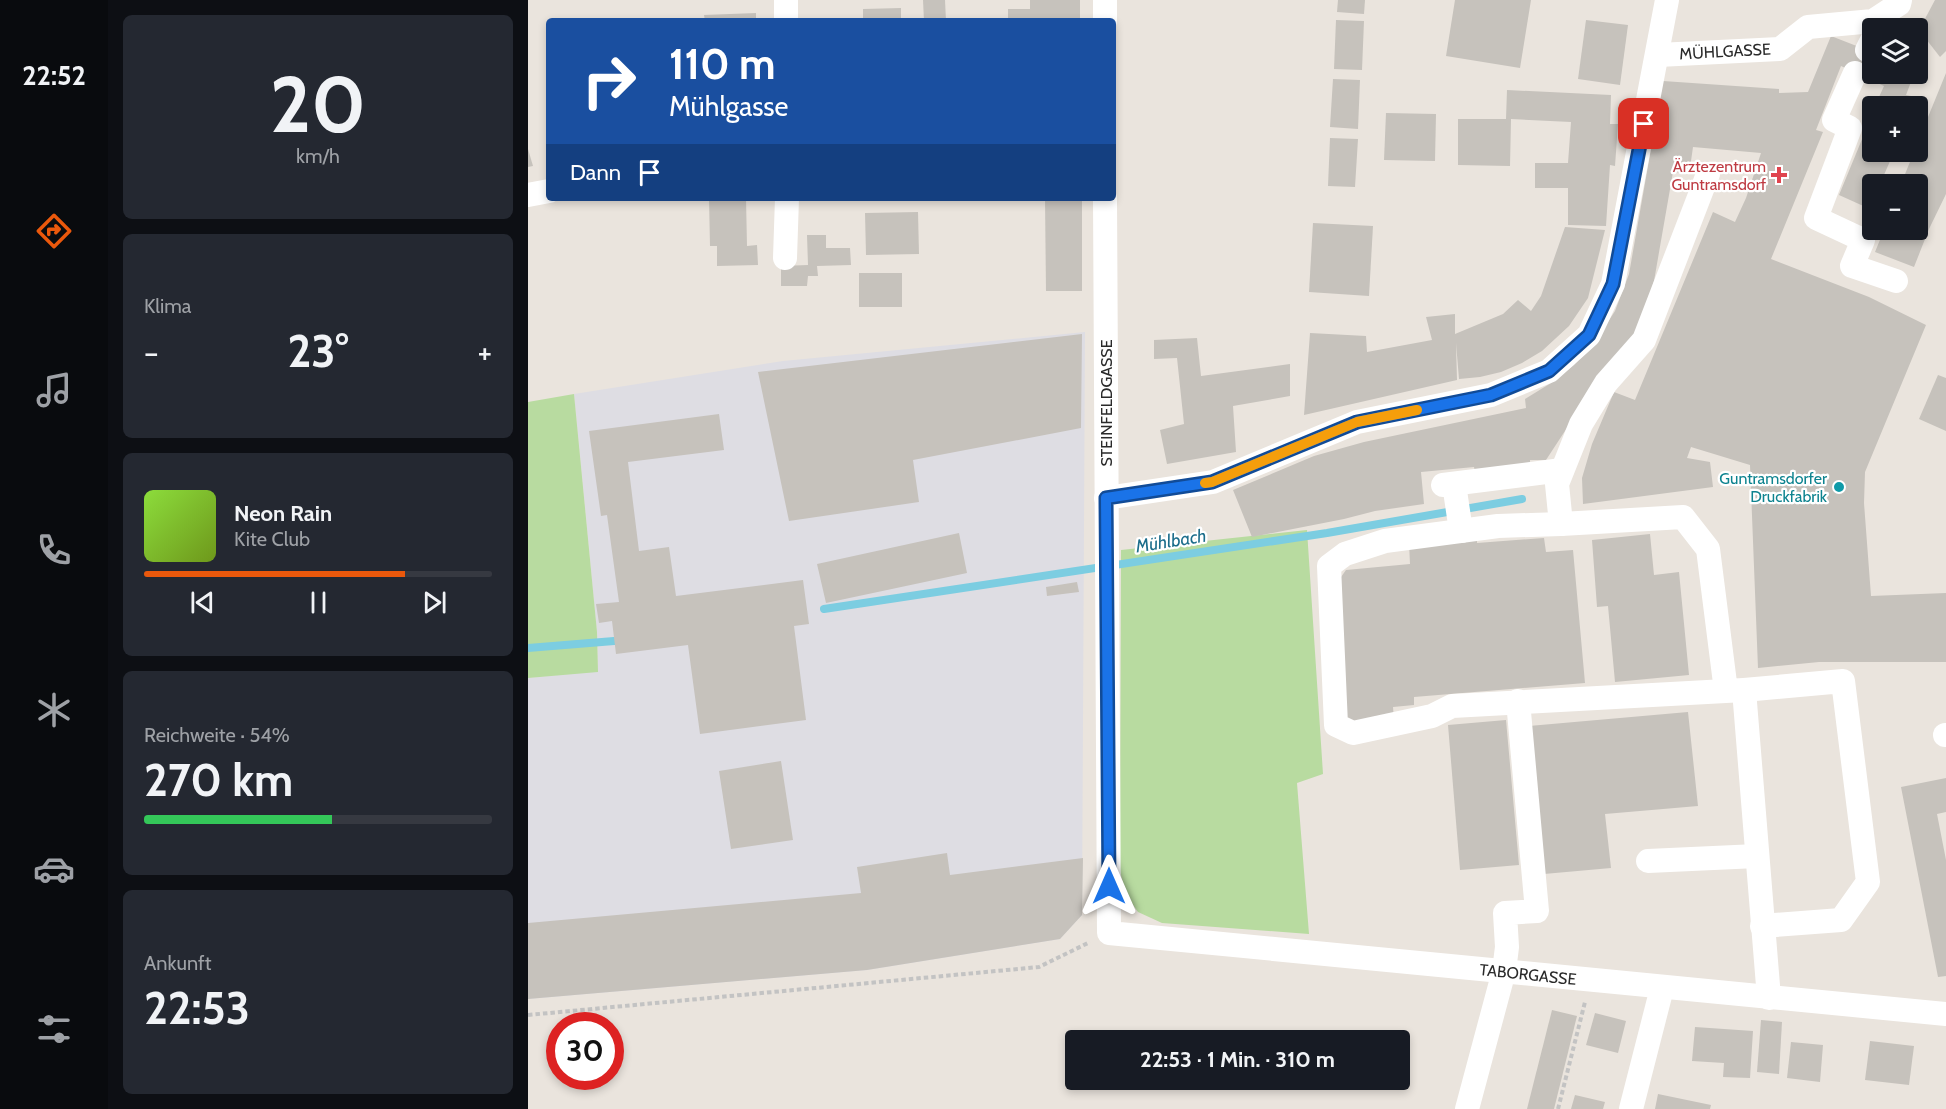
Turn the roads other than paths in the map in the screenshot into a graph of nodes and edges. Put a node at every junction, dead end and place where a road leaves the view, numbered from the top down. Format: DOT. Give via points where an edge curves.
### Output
graph roads {
  1 [pos="786,0"];
  2 [pos="1105,0"];
  3 [pos="1667,0"];
  4 [pos="1887,14"];
  5 [pos="786,18"];
  6 [pos="1105,18"];
  7 [pos="1667,54"];
  8 [pos="1856,73"];
  9 [pos="1708,174"];
  10 [pos="546,192"];
  11 [pos="528,195"];
  12 [pos="787,201"];
  13 [pos="1105,201"];
  14 [pos="785,258"];
  15 [pos="1896,281"];
  16 [pos="1560,477"];
  17 [pos="1106,498"];
  18 [pos="1455,504"];
  19 [pos="1560,516"];
  20 [pos="1735,690"];
  21 [pos="1518,701"];
  22 [pos="1757,856"];
  23 [pos="1648,861"];
  24 [pos="1762,926"];
  25 [pos="1109,933"];
  26 [pos="1503,971"];
  27 [pos="1662,988"];
  28 [pos="1769,998"];
  29 [pos="1946,1014"];
  30 [pos="1467,1109"];
  31 [pos="1631,1109"];
  1 -- 5 [label="street"];
  2 -- 6 [label="street"];
  3 -- 7 [label="street"];
  4 -- 7 [label="street, MÜHLGASSE" via="1873,21 1808,27 1780,49"];
  7 -- 17 [label="street, MÜHLGASSE" via="1613,284 1589,335 1549,371 1491,395 1357,422 1212,482"];
  8 -- 15 [label="street" via="1834,120 1850,128 1816,218 1863,240 1852,266"];
  9 -- 16 [label="street" via="1644,340 1606,383 1581,424"];
  10 -- 11 [label="street"];
  12 -- 14 [label="street"];
  13 -- 17 [label="street, STEINFELDGASSE"];
  16 -- 18 [label="street"];
  16 -- 19 [label="street"];
  17 -- 25 [label="street, STEINFELDGASSE"];
  18 -- 19 [label="street" via="1498,526"];
  18 -- 21 [label="street" via="1385,541 1345,554 1329,566 1336,725 1353,733 1432,716 1452,706"];
  19 -- 20 [label="street" via="1683,516 1708,549"];
  20 -- 21 [label="street"];
  20 -- 22 [label="street"];
  20 -- 24 [label="street" via="1843,681 1868,882 1841,920"];
  21 -- 26 [label="street" via="1537,911 1505,913 1508,947"];
  22 -- 23 [label="street"];
  22 -- 24 [label="street"];
  24 -- 28 [label="street"];
  25 -- 26 [label="street, TABORGASSE"];
  26 -- 27 [label="street, TABORGASSE"];
  26 -- 30 [label="street"];
  27 -- 28 [label="street, TABORGASSE"];
  27 -- 31 [label="street"];
  28 -- 29 [label="street, TABORGASSE"];
}
